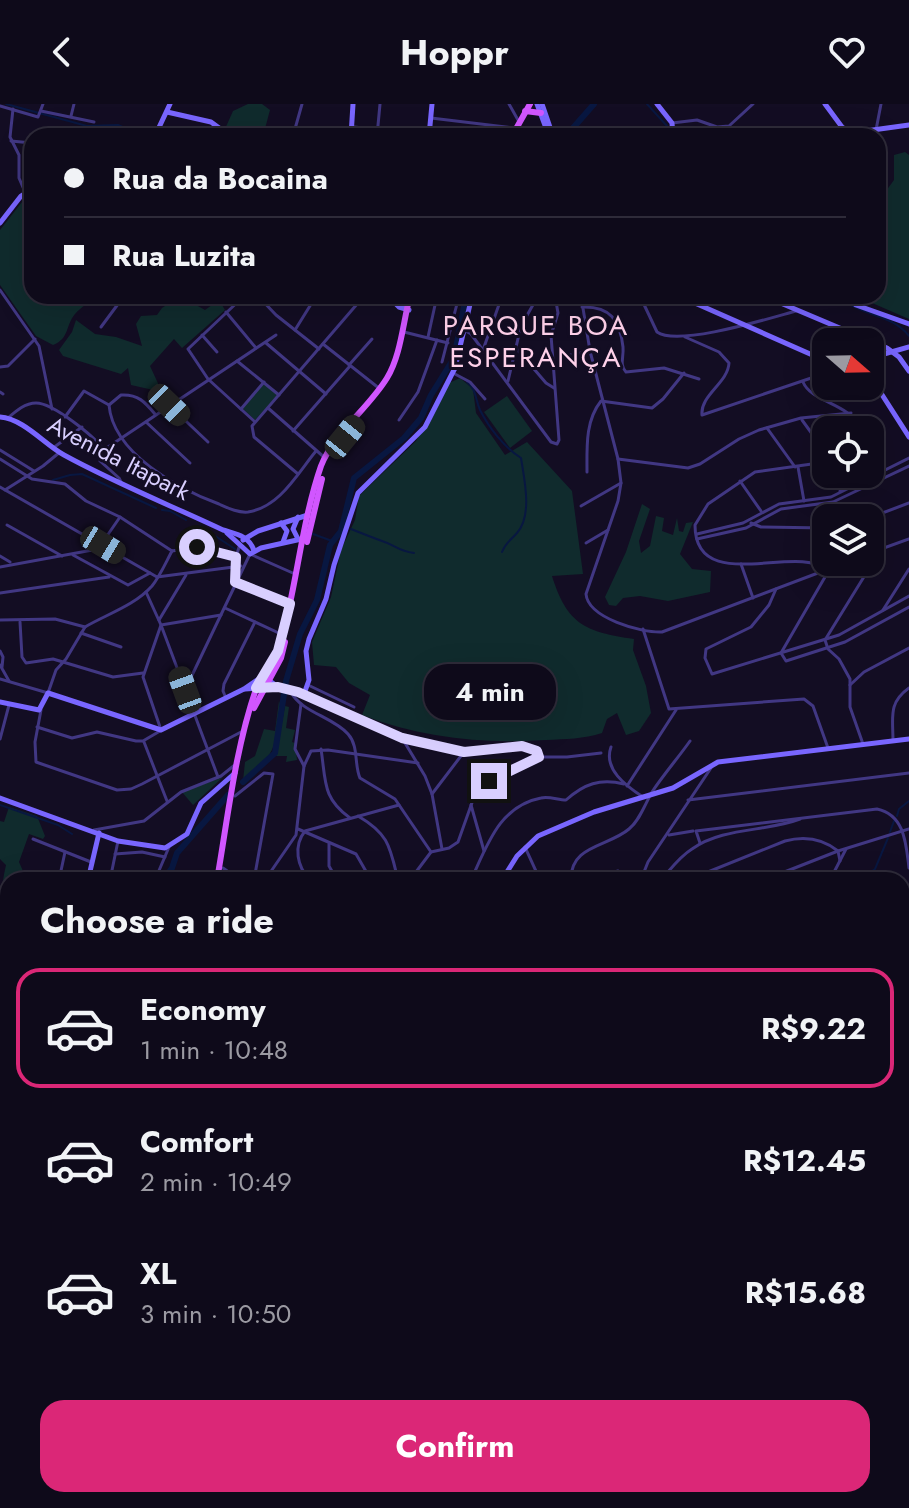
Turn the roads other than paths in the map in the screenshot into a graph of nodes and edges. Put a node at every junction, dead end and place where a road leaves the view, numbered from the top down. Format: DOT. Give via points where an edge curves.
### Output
graph roads {
  1 [pos="43,104"];
  2 [pos="74,104"];
  3 [pos="170,104"];
  4 [pos="302,104"];
  5 [pos="353,104"];
  6 [pos="380,104"];
  7 [pos="432,104"];
  8 [pos="539,104"];
  9 [pos="657,104"];
  10 [pos="753,104"];
  11 [pos="825,104"];
  12 [pos="881,104"];
  13 [pos="0,106"];
  14 [pos="510,106"];
  15 [pos="525,106"];
  16 [pos="13,109"];
  17 [pos="167,112"];
  18 [pos="541,113"];
  19 [pos="40,114"];
  20 [pos="71,117"];
  21 [pos="431,118"];
  22 [pos="94,122"];
  23 [pos="672,123"];
  24 [pos="516,124"];
  25 [pos="909,125"];
  26 [pos="352,127"];
  27 [pos="159,128"];
  28 [pos="219,128"];
  29 [pos="295,128"];
  30 [pos="360,128"];
  31 [pos="377,128"];
  32 [pos="430,128"];
  33 [pos="514,128"];
  34 [pos="515,128"];
  35 [pos="548,128"];
  36 [pos="548,128"];
  37 [pos="672,128"];
  38 [pos="843,128"];
  39 [pos="876,128"];
  40 [pos="886,128"];
  41 [pos="11,141"];
  42 [pos="24,142"];
  43 [pos="24,190"];
  44 [pos="24,193"];
  45 [pos="0,223"];
  46 [pos="0,290"];
  47 [pos="118,304"];
  48 [pos="235,304"];
  49 [pos="267,304"];
  50 [pos="311,304"];
  51 [pos="357,304"];
  52 [pos="399,304"];
  53 [pos="409,304"];
  54 [pos="435,304"];
  55 [pos="457,304"];
  56 [pos="470,304"];
  57 [pos="499,304"];
  58 [pos="533,304"];
  59 [pos="556,304"];
  60 [pos="582,304"];
  61 [pos="644,304"];
  62 [pos="696,304"];
  63 [pos="781,304"];
  64 [pos="792,304"];
  65 [pos="855,304"];
  66 [pos="582,307"];
  67 [pos="790,308"];
  68 [pos="408,310"];
  69 [pos="226,312"];
  70 [pos="778,316"];
  71 [pos="909,324"];
  72 [pos="742,325"];
  73 [pos="101,327"];
  74 [pos="295,330"];
  75 [pos="464,330"];
  76 [pos="404,332"];
  77 [pos="202,335"];
  78 [pos="276,335"];
  79 [pos="428,337"];
  80 [pos="685,337"];
  81 [pos="35,339"];
  82 [pos="372,339"];
  83 [pos="437,340"];
  84 [pos="266,343"];
  85 [pos="448,343"];
  86 [pos="323,344"];
  87 [pos="515,347"];
  88 [pos="909,347"];
  89 [pos="256,348"];
  90 [pos="319,349"];
  91 [pos="483,350"];
  92 [pos="590,351"];
  93 [pos="891,351"];
  94 [pos="217,352"];
  95 [pos="884,353"];
  96 [pos="812,355"];
  97 [pos="566,356"];
  98 [pos="237,361"];
  99 [pos="442,362"];
  100 [pos="350,365"];
  101 [pos="0,367"];
  102 [pos="909,371"];
  103 [pos="299,372"];
  104 [pos="453,373"];
  105 [pos="684,373"];
  106 [pos="812,378"];
  107 [pos="208,379"];
  108 [pos="699,379"];
  109 [pos="508,381"];
  110 [pos="264,382"];
  111 [pos="803,382"];
  112 [pos="554,388"];
  113 [pos="380,389"];
  114 [pos="326,394"];
  115 [pos="279,395"];
  116 [pos="884,398"];
  117 [pos="485,399"];
  118 [pos="601,401"];
  119 [pos="109,405"];
  120 [pos="169,405"];
  121 [pos="267,408"];
  122 [pos="842,408"];
  123 [pos="52,409"];
  124 [pos="241,409"];
  125 [pos="851,413"];
  126 [pos="155,414"];
  127 [pos="837,415"];
  128 [pos="853,416"];
  129 [pos="0,417"];
  130 [pos="65,417"];
  131 [pos="801,418"];
  132 [pos="10,419"];
  133 [pos="399,420"];
  134 [pos="146,421"];
  135 [pos="255,422"];
  136 [pos="82,427"];
  137 [pos="767,428"];
  138 [pos="293,431"];
  139 [pos="812,433"];
  140 [pos="909,437"];
  141 [pos="122,438"];
  142 [pos="208,442"];
  143 [pos="53,448"];
  144 [pos="0,450"];
  145 [pos="104,450"];
  146 [pos="316,451"];
  147 [pos="60,452"];
  148 [pos="325,458"];
  149 [pos="909,458"];
  150 [pos="0,459"];
  151 [pos="618,459"];
  152 [pos="190,463"];
  153 [pos="812,464"];
  154 [pos="909,466"];
  155 [pos="796,467"];
  156 [pos="34,471"];
  157 [pos="587,472"];
  158 [pos="298,474"];
  159 [pos="25,476"];
  160 [pos="740,481"];
  161 [pos="121,482"];
  162 [pos="621,483"];
  163 [pos="0,487"];
  164 [pos="842,488"];
  165 [pos="5,490"];
  166 [pos="839,493"];
  167 [pos="840,499"];
  168 [pos="804,501"];
  169 [pos="909,503"];
  170 [pos="581,506"];
  171 [pos="762,511"];
  172 [pos="884,512"];
  173 [pos="308,515"];
  174 [pos="299,516"];
  175 [pos="120,517"];
  176 [pos="749,520"];
  177 [pos="281,523"];
  178 [pos="7,525"];
  179 [pos="752,525"];
  180 [pos="311,528"];
  181 [pos="812,528"];
  182 [pos="608,530"];
  183 [pos="226,531"];
  184 [pos="258,531"];
  185 [pos="696,536"];
  186 [pos="245,538"];
  187 [pos="304,538"];
  188 [pos="909,539"];
  189 [pos="282,543"];
  190 [pos="586,543"];
  191 [pos="240,544"];
  192 [pos="103,545"];
  193 [pos="884,548"];
  194 [pos="172,551"];
  195 [pos="252,552"];
  196 [pos="72,555"];
  197 [pos="0,556"];
  198 [pos="62,556"];
  199 [pos="236,557"];
  200 [pos="12,563"];
  201 [pos="812,563"];
  202 [pos="741,564"];
  203 [pos="242,566"];
  204 [pos="0,567"];
  205 [pos="235,567"];
  206 [pos="229,568"];
  207 [pos="909,569"];
  208 [pos="150,573"];
  209 [pos="186,574"];
  210 [pos="235,574"];
  211 [pos="297,575"];
  212 [pos="812,576"];
  213 [pos="825,576"];
  214 [pos="863,576"];
  215 [pos="109,577"];
  216 [pos="157,577"];
  217 [pos="235,582"];
  218 [pos="776,589"];
  219 [pos="146,592"];
  220 [pos="0,593"];
  221 [pos="909,596"];
  222 [pos="753,598"];
  223 [pos="290,604"];
  224 [pos="909,607"];
  225 [pos="224,608"];
  226 [pos="881,613"];
  227 [pos="221,615"];
  228 [pos="0,620"];
  229 [pos="20,620"];
  230 [pos="160,622"];
  231 [pos="255,622"];
  232 [pos="85,627"];
  233 [pos="643,629"];
  234 [pos="81,633"];
  235 [pos="283,635"];
  236 [pos="825,640"];
  237 [pos="121,647"];
  238 [pos="909,648"];
  239 [pos="828,649"];
  240 [pos="0,651"];
  241 [pos="781,653"];
  242 [pos="63,662"];
  243 [pos="1,666"];
  244 [pos="143,673"];
  245 [pos="264,677"];
  246 [pos="0,679"];
  247 [pos="852,679"];
  248 [pos="9,681"];
  249 [pos="308,685"];
  250 [pos="259,688"];
  251 [pos="909,688"];
  252 [pos="244,689"];
  253 [pos="185,690"];
  254 [pos="287,690"];
  255 [pos="48,693"];
  256 [pos="304,694"];
  257 [pos="226,698"];
  258 [pos="0,702"];
  259 [pos="299,702"];
  260 [pos="9,705"];
  261 [pos="354,707"];
  262 [pos="676,710"];
  263 [pos="39,712"];
  264 [pos="194,713"];
  265 [pos="148,726"];
  266 [pos="37,727"];
  267 [pos="161,730"];
  268 [pos="244,730"];
  269 [pos="148,738"];
  270 [pos="402,738"];
  271 [pos="0,739"];
  272 [pos="909,739"];
  273 [pos="143,741"];
  274 [pos="690,741"];
  275 [pos="893,741"];
  276 [pos="864,744"];
  277 [pos="611,747"];
  278 [pos="208,749"];
  279 [pos="321,749"];
  280 [pos="828,749"];
  281 [pos="464,752"];
  282 [pos="601,753"];
  283 [pos="355,755"];
  284 [pos="539,757"];
  285 [pos="239,762"];
  286 [pos="418,763"];
  287 [pos="714,763"];
  288 [pos="304,766"];
  289 [pos="909,773"];
  290 [pos="157,775"];
  291 [pos="219,776"];
  292 [pos="232,782"];
  293 [pos="625,785"];
  294 [pos="432,794"];
  295 [pos="235,796"];
  296 [pos="646,797"];
  297 [pos="0,798"];
  298 [pos="688,800"];
  299 [pos="167,801"];
  300 [pos="399,805"];
  301 [pos="471,805"];
  302 [pos="358,816"];
  303 [pos="350,818"];
  304 [pos="804,818"];
  305 [pos="112,826"];
  306 [pos="298,829"];
  307 [pos="909,829"];
  308 [pos="903,830"];
  309 [pos="90,831"];
  310 [pos="305,831"];
  311 [pos="695,831"];
  312 [pos="100,834"];
  313 [pos="668,836"];
  314 [pos="33,839"];
  315 [pos="118,841"];
  316 [pos="700,843"];
  317 [pos="329,844"];
  318 [pos="169,847"];
  319 [pos="525,847"];
  320 [pos="442,849"];
  321 [pos="846,849"];
  322 [pos="65,851"];
  323 [pos="484,851"];
  324 [pos="838,851"];
  325 [pos="431,852"];
  326 [pos="115,854"];
  327 [pos="165,857"];
  328 [pos="908,858"];
  329 [pos="840,861"];
  330 [pos="91,862"];
  331 [pos="223,868"];
  332 [pos="909,868"];
  333 [pos="618,871"];
  334 [pos="61,872"];
  335 [pos="89,872"];
  336 [pos="111,872"];
  337 [pos="158,872"];
  338 [pos="220,872"];
  339 [pos="222,872"];
  340 [pos="229,872"];
  341 [pos="255,872"];
  342 [pos="271,872"];
  343 [pos="304,872"];
  344 [pos="332,872"];
  345 [pos="366,872"];
  346 [pos="396,872"];
  347 [pos="416,872"];
  348 [pos="475,872"];
  349 [pos="508,872"];
  350 [pos="538,872"];
  351 [pos="572,872"];
  352 [pos="615,872"];
  353 [pos="644,872"];
  354 [pos="668,872"];
  355 [pos="708,872"];
  356 [pos="784,872"];
  357 [pos="834,872"];
  1 -- 19 [label="street"];
  2 -- 20 [label="street"];
  3 -- 17 [label="street"];
  4 -- 29 [label="street"];
  5 -- 26 [label="street"];
  6 -- 31 [label="street"];
  7 -- 21 [label="street"];
  8 -- 18 [label="street"];
  8 -- 35 [label="street"];
  9 -- 23 [label="street"];
  10 -- 23 [label="street" via="729,126 697,120"];
  11 -- 38 [label="street"];
  12 -- 39 [label="street"];
  13 -- 16 [label="street"];
  14 -- 15 [label="street" via="517,111"];
  14 -- 24 [label="street"];
  15 -- 18 [label="main road"];
  15 -- 24 [label="main road"];
  15 -- 34 [label="main road"];
  16 -- 19 [label="street"];
  16 -- 41 [label="street"];
  17 -- 27 [label="street"];
  17 -- 28 [label="street"];
  18 -- 36 [label="street"];
  19 -- 20 [label="street"];
  20 -- 22 [label="street"];
  21 -- 24 [label="street"];
  21 -- 32 [label="street"];
  23 -- 37 [label="street"];
  24 -- 33 [label="main road"];
  25 -- 40 [label="street"];
  26 -- 30 [label="street"];
  41 -- 42 [label="street"];
  41 -- 43 [label="street" via="19,155"];
  44 -- 45 [label="street"];
  46 -- 81 [label="street"];
  47 -- 73 [label="street"];
  48 -- 69 [label="street"];
  49 -- 74 [label="street"];
  50 -- 74 [label="street"];
  51 -- 86 [label="street"];
  52 -- 68 [label="street"];
  53 -- 68 [label="main road"];
  54 -- 79 [label="street"];
  55 -- 85 [label="street"];
  56 -- 75 [label="street"];
  57 -- 91 [label="street"];
  58 -- 87 [label="street"];
  59 -- 112 [label="street" via="551,335"];
  60 -- 66 [label="street"];
  61 -- 80 [label="street" via="659,335"];
  62 -- 72 [label="street"];
  63 -- 67 [label="street"];
  64 -- 67 [label="street"];
  65 -- 71 [label="street"];
  66 -- 92 [label="street"];
  66 -- 105 [label="street" via="599,307 611,315 626,372 656,368"];
  67 -- 70 [label="street"];
  67 -- 70 [label="street"];
  67 -- 93 [label="street"];
  68 -- 76 [label="main road"];
  68 -- 113 [label="main road"];
  69 -- 77 [label="street"];
  69 -- 89 [label="street"];
  70 -- 72 [label="street"];
  72 -- 80 [label="street"];
  72 -- 96 [label="street"];
  74 -- 90 [label="street"];
  75 -- 91 [label="street"];
  75 -- 104 [label="street"];
  76 -- 79 [label="street"];
  76 -- 180 [label="main road" via="389,379 329,459"];
  77 -- 94 [label="street"];
  77 -- 107 [label="street" via="188,351"];
  78 -- 84 [label="street"];
  79 -- 83 [label="street"];
  80 -- 111 [label="street" via="719,352 729,363 702,415"];
  81 -- 101 [label="street" via="8,366"];
  81 -- 123 [label="street"];
  82 -- 100 [label="street"];
  83 -- 85 [label="street"];
  83 -- 133 [label="street" via="418,392"];
  84 -- 89 [label="street"];
  84 -- 103 [label="street"];
  85 -- 99 [label="street"];
  86 -- 90 [label="street"];
  86 -- 100 [label="street"];
  87 -- 109 [label="street"];
  87 -- 112 [label="street"];
  88 -- 93 [label="street"];
  89 -- 98 [label="street"];
  90 -- 103 [label="street"];
  91 -- 109 [label="street"];
  92 -- 97 [label="street"];
  92 -- 118 [label="street"];
  93 -- 95 [label="street"];
  93 -- 102 [label="street"];
  98 -- 107 [label="street"];
  98 -- 110 [label="street"];
  100 -- 113 [label="street"];
  100 -- 114 [label="street"];
  103 -- 114 [label="street"];
  103 -- 115 [label="street"];
  104 -- 117 [label="street"];
  104 -- 249 [label="street" via="419,435 358,493 307,644"];
  105 -- 108 [label="street"];
  105 -- 118 [label="street" via="652,408"];
  106 -- 111 [label="street"];
  107 -- 120 [label="street"];
  107 -- 124 [label="street"];
  109 -- 112 [label="street" via="557,444"];
  110 -- 115 [label="street"];
  110 -- 124 [label="street"];
  111 -- 122 [label="street" via="809,392"];
  113 -- 148 [label="main road"];
  114 -- 138 [label="street"];
  115 -- 121 [label="street"];
  116 -- 140 [label="street"];
  118 -- 151 [label="street"];
  118 -- 157 [label="street" via="589,429"];
  119 -- 126 [label="street" via="121,395 133,395"];
  119 -- 130 [label="street" via="84,391"];
  119 -- 141 [label="street"];
  120 -- 126 [label="street"];
  120 -- 142 [label="street"];
  121 -- 135 [label="street"];
  121 -- 138 [label="street"];
  122 -- 125 [label="street"];
  122 -- 127 [label="street"];
  123 -- 130 [label="street"];
  123 -- 132 [label="street" via="32,403"];
  124 -- 135 [label="street"];
  125 -- 127 [label="street"];
  125 -- 128 [label="street"];
  126 -- 134 [label="street"];
  127 -- 131 [label="street"];
  129 -- 132 [label="street, Avenida Itapark"];
  130 -- 136 [label="street"];
  131 -- 137 [label="street"];
  131 -- 139 [label="street"];
  132 -- 143 [label="street, Avenida Itapark"];
  134 -- 141 [label="street"];
  134 -- 152 [label="street"];
  135 -- 158 [label="street" via="254,437"];
  136 -- 143 [label="street"];
  136 -- 145 [label="street"];
  137 -- 151 [label="street" via="688,468"];
  137 -- 155 [label="street"];
  138 -- 146 [label="street"];
  141 -- 145 [label="street"];
  141 -- 158 [label="street" via="178,487 238,511 276,499"];
  143 -- 147 [label="street, Avenida Itapark"];
  144 -- 156 [label="street"];
  145 -- 161 [label="street" via="98,458"];
  146 -- 148 [label="street"];
  146 -- 158 [label="street"];
  147 -- 156 [label="street"];
  147 -- 161 [label="street, Avenida Itapark"];
  148 -- 173 [label="main road"];
  149 -- 166 [label="street"];
  150 -- 159 [label="street"];
  151 -- 162 [label="street"];
  153 -- 155 [label="street"];
  154 -- 167 [label="street"];
  155 -- 160 [label="street" via="760,471"];
  155 -- 168 [label="street"];
  156 -- 159 [label="street"];
  159 -- 165 [label="street"];
  159 -- 175 [label="street" via="65,484"];
  160 -- 171 [label="street"];
  160 -- 185 [label="street" via="704,508"];
  161 -- 183 [label="street, Avenida Itapark"];
  162 -- 170 [label="street"];
  162 -- 182 [label="street"];
  163 -- 165 [label="street"];
  164 -- 166 [label="street"];
  165 -- 192 [label="street"];
  166 -- 167 [label="street"];
  166 -- 168 [label="street"];
  167 -- 179 [label="street" via="781,509"];
  168 -- 171 [label="street"];
  169 -- 172 [label="street"];
  171 -- 176 [label="street"];
  173 -- 174 [label="street"];
  173 -- 180 [label="main road"];
  173 -- 187 [label="main road"];
  174 -- 177 [label="street"];
  174 -- 187 [label="street" via="293,529"];
  175 -- 192 [label="street"];
  175 -- 194 [label="street"];
  176 -- 179 [label="street"];
  176 -- 185 [label="street"];
  177 -- 184 [label="street"];
  177 -- 189 [label="street" via="287,531"];
  178 -- 198 [label="street"];
  179 -- 181 [label="street"];
  179 -- 185 [label="street"];
  180 -- 187 [label="main road"];
  182 -- 190 [label="street"];
  182 -- 233 [label="street" via="586,599 603,617"];
  183 -- 184 [label="street"];
  183 -- 186 [label="street, Avenida Itapark"];
  183 -- 191 [label="street, Avenida Itapark"];
  184 -- 186 [label="street"];
  185 -- 202 [label="street" via="709,556"];
  186 -- 191 [label="street"];
  186 -- 195 [label="street"];
  187 -- 189 [label="street"];
  187 -- 211 [label="main road"];
  187 -- 245 [label="main road" via="284,648"];
  188 -- 193 [label="street"];
  189 -- 195 [label="street"];
  191 -- 195 [label="street, Avenida Itapark"];
  191 -- 199 [label="street"];
  192 -- 196 [label="street"];
  192 -- 208 [label="street"];
  194 -- 199 [label="street" via="197,547"];
  194 -- 216 [label="street"];
  195 -- 203 [label="street"];
  195 -- 211 [label="street"];
  196 -- 198 [label="street"];
  196 -- 215 [label="street"];
  197 -- 200 [label="street"];
  198 -- 200 [label="street"];
  199 -- 205 [label="street"];
  200 -- 204 [label="street"];
  201 -- 202 [label="street"];
  202 -- 222 [label="street"];
  203 -- 205 [label="street"];
  203 -- 217 [label="street"];
  205 -- 206 [label="street"];
  205 -- 210 [label="street"];
  206 -- 209 [label="street"];
  206 -- 210 [label="street"];
  207 -- 226 [label="street"];
  208 -- 215 [label="street" via="131,585"];
  208 -- 216 [label="street"];
  209 -- 216 [label="street"];
  209 -- 230 [label="street"];
  210 -- 217 [label="street"];
  211 -- 223 [label="main road"];
  212 -- 218 [label="street"];
  213 -- 241 [label="street"];
  214 -- 236 [label="street"];
  215 -- 220 [label="street"];
  216 -- 219 [label="street"];
  217 -- 223 [label="street"];
  217 -- 225 [label="street"];
  218 -- 222 [label="street"];
  218 -- 241 [label="street" via="751,627 708,647 705,658 710,672 718,674"];
  219 -- 230 [label="street"];
  219 -- 232 [label="street"];
  221 -- 226 [label="street"];
  222 -- 233 [label="street" via="662,632"];
  223 -- 235 [label="main road"];
  224 -- 239 [label="street"];
  225 -- 227 [label="street"];
  225 -- 231 [label="street"];
  226 -- 236 [label="street"];
  227 -- 230 [label="street"];
  227 -- 253 [label="street"];
  228 -- 229 [label="street"];
  229 -- 232 [label="street" via="55,619"];
  229 -- 242 [label="street" via="24,662"];
  230 -- 244 [label="street"];
  230 -- 253 [label="street"];
  231 -- 235 [label="street"];
  231 -- 257 [label="street" via="224,684"];
  232 -- 234 [label="street"];
  233 -- 262 [label="street" via="666,704"];
  234 -- 237 [label="street"];
  234 -- 242 [label="street"];
  235 -- 245 [label="main road"];
  236 -- 239 [label="street"];
  236 -- 241 [label="street"];
  238 -- 247 [label="street"];
  239 -- 241 [label="street" via="786,661"];
  239 -- 247 [label="street"];
  240 -- 243 [label="street"];
  242 -- 244 [label="street" via="109,677"];
  242 -- 255 [label="street"];
  243 -- 248 [label="street"];
  244 -- 267 [label="street"];
  245 -- 250 [label="main road"];
  245 -- 252 [label="street"];
  245 -- 254 [label="street"];
  246 -- 248 [label="street"];
  247 -- 276 [label="street" via="850,707"];
  248 -- 255 [label="street"];
  249 -- 256 [label="street"];
  249 -- 261 [label="street"];
  250 -- 252 [label="street"];
  250 -- 254 [label="street"];
  250 -- 268 [label="main road"];
  250 -- 295 [label="main road"];
  251 -- 275 [label="street" via="894,702"];
  252 -- 257 [label="street"];
  253 -- 264 [label="street"];
  254 -- 256 [label="street"];
  254 -- 259 [label="street"];
  255 -- 263 [label="street"];
  255 -- 265 [label="street"];
  256 -- 270 [label="street"];
  257 -- 264 [label="street"];
  258 -- 260 [label="street"];
  259 -- 283 [label="street" via="348,733"];
  259 -- 288 [label="street" via="295,749"];
  260 -- 263 [label="street"];
  260 -- 271 [label="street"];
  262 -- 280 [label="street" via="804,699 813,706"];
  262 -- 293 [label="street"];
  263 -- 266 [label="street"];
  264 -- 267 [label="street"];
  264 -- 278 [label="street"];
  265 -- 267 [label="street"];
  265 -- 269 [label="street"];
  266 -- 273 [label="street" via="72,738 97,732"];
  266 -- 290 [label="street" via="36,762 117,790"];
  267 -- 269 [label="street"];
  268 -- 278 [label="street"];
  268 -- 285 [label="main road"];
  269 -- 273 [label="street"];
  270 -- 281 [label="street"];
  270 -- 286 [label="street"];
  272 -- 275 [label="street"];
  273 -- 290 [label="street"];
  274 -- 296 [label="street"];
  275 -- 276 [label="street"];
  276 -- 280 [label="street"];
  277 -- 293 [label="street" via="608,760"];
  278 -- 290 [label="street"];
  278 -- 291 [label="street"];
  279 -- 283 [label="street"];
  279 -- 288 [label="street" via="311,751"];
  279 -- 303 [label="street" via="328,796"];
  280 -- 287 [label="street"];
  281 -- 284 [label="street" via="522,746 535,749"];
  281 -- 294 [label="street"];
  282 -- 284 [label="street"];
  283 -- 286 [label="street"];
  283 -- 300 [label="street" via="360,778"];
  284 -- 301 [label="street" via="482,786"];
  285 -- 291 [label="street"];
  285 -- 292 [label="main road"];
  286 -- 294 [label="street"];
  287 -- 296 [label="street" via="673,788"];
  287 -- 298 [label="street"];
  288 -- 306 [label="street"];
  289 -- 298 [label="street"];
  290 -- 299 [label="street"];
  291 -- 292 [label="street"];
  291 -- 299 [label="street"];
  292 -- 318 [label="street" via="223,783 201,803 187,834"];
  292 -- 338 [label="main road"];
  293 -- 296 [label="street"];
  293 -- 323 [label="street" via="599,781 566,800 545,797 518,807 502,819"];
  294 -- 320 [label="street"];
  295 -- 331 [label="main road"];
  295 -- 341 [label="street" via="264,773 273,774"];
  296 -- 319 [label="street" via="580,818"];
  296 -- 351 [label="street" via="629,829 578,857"];
  297 -- 309 [label="street"];
  298 -- 313 [label="street"];
  299 -- 305 [label="street" via="144,821"];
  300 -- 302 [label="street"];
  300 -- 325 [label="street"];
  301 -- 320 [label="street" via="458,842"];
  301 -- 323 [label="street"];
  302 -- 303 [label="street"];
  302 -- 346 [label="street" via="387,839"];
  303 -- 310 [label="street"];
  304 -- 308 [label="street" via="877,809 893,816"];
  304 -- 311 [label="street"];
  304 -- 316 [label="street"];
  305 -- 309 [label="street"];
  305 -- 312 [label="street"];
  306 -- 310 [label="street"];
  306 -- 342 [label="street"];
  307 -- 308 [label="street"];
  308 -- 321 [label="street"];
  308 -- 328 [label="street"];
  309 -- 312 [label="street"];
  310 -- 317 [label="street"];
  310 -- 343 [label="street" via="298,864"];
  311 -- 313 [label="street"];
  311 -- 316 [label="street"];
  312 -- 315 [label="street"];
  312 -- 330 [label="street"];
  313 -- 353 [label="street"];
  314 -- 322 [label="street"];
  315 -- 318 [label="street"];
  315 -- 326 [label="street"];
  316 -- 354 [label="street"];
  317 -- 344 [label="street"];
  317 -- 345 [label="street" via="356,854"];
  318 -- 327 [label="street"];
  319 -- 349 [label="street"];
  319 -- 350 [label="street"];
  320 -- 325 [label="street"];
  321 -- 324 [label="street"];
  321 -- 329 [label="street"];
  322 -- 330 [label="street"];
  322 -- 334 [label="street"];
  323 -- 348 [label="street"];
  324 -- 329 [label="street"];
  324 -- 355 [label="street" via="814,840 793,839"];
  324 -- 356 [label="street"];
  325 -- 347 [label="street"];
  326 -- 327 [label="street"];
  326 -- 336 [label="street"];
  327 -- 337 [label="street"];
  328 -- 332 [label="street"];
  329 -- 357 [label="street"];
  330 -- 335 [label="street"];
  331 -- 339 [label="main road"];
  331 -- 340 [label="street"];
  333 -- 352 [label="street"];
}
